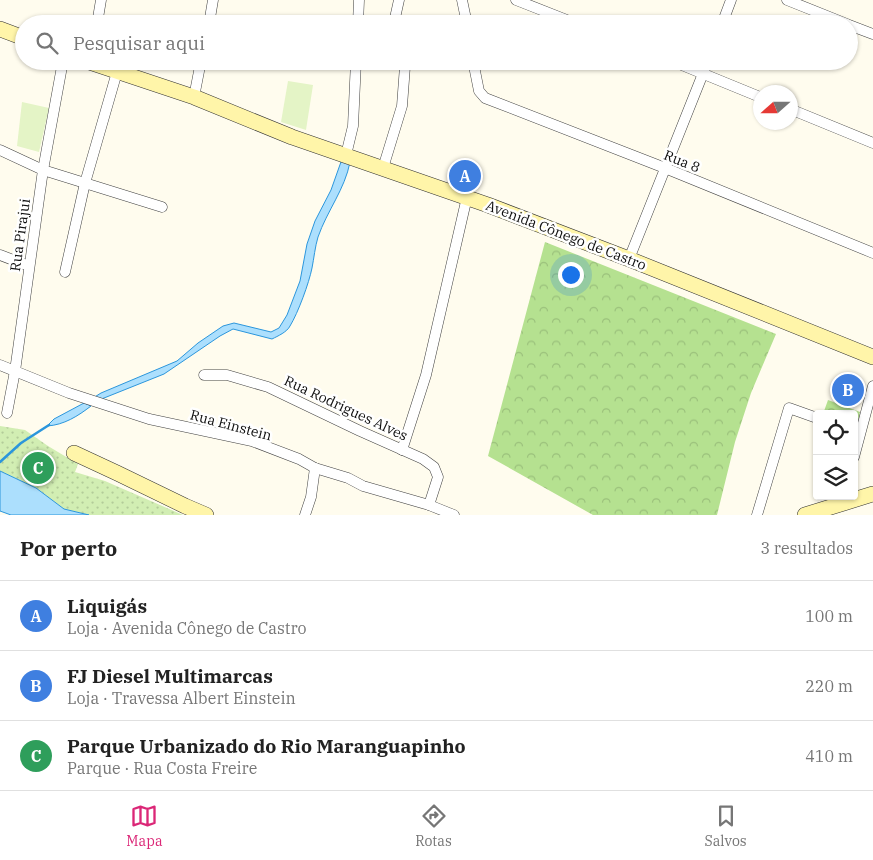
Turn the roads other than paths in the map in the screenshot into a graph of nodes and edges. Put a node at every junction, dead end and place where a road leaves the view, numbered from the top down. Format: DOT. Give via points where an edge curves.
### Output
graph roads {
  1 [pos="101,0"];
  2 [pos="213,0"];
  3 [pos="359,0"];
  4 [pos="399,0"];
  5 [pos="462,0"];
  6 [pos="516,0"];
  7 [pos="731,0"];
  8 [pos="787,0"];
  9 [pos="98,15"];
  10 [pos="210,15"];
  11 [pos="358,15"];
  12 [pos="396,15"];
  13 [pos="465,15"];
  14 [pos="554,15"];
  15 [pos="725,15"];
  16 [pos="825,15"];
  17 [pos="858,28"];
  18 [pos="0,29"];
  19 [pos="873,34"];
  20 [pos="15,35"];
  21 [pos="61,70"];
  22 [pos="111,70"];
  23 [pos="199,70"];
  24 [pos="356,70"];
  25 [pos="405,70"];
  26 [pos="475,70"];
  27 [pos="693,70"];
  28 [pos="705,70"];
  29 [pos="117,72"];
  30 [pos="703,74"];
  31 [pos="753,94"];
  32 [pos="194,97"];
  33 [pos="798,112"];
  34 [pos="873,143"];
  35 [pos="0,150"];
  36 [pos="346,155"];
  37 [pos="383,168"];
  38 [pos="665,168"];
  39 [pos="44,170"];
  40 [pos="85,183"];
  41 [pos="467,197"];
  42 [pos="162,207"];
  43 [pos="873,253"];
  44 [pos="0,254"];
  45 [pos="629,259"];
  46 [pos="30,266"];
  47 [pos="65,272"];
  48 [pos="873,357"];
  49 [pos="0,365"];
  50 [pos="15,370"];
  51 [pos="204,375"];
  52 [pos="873,386"];
  53 [pos="7,413"];
  54 [pos="813,417"];
  55 [pos="858,433"];
  56 [pos="402,450"];
  57 [pos="74,453"];
  58 [pos="316,468"];
  59 [pos="873,494"];
  60 [pos="858,497"];
  61 [pos="841,500"];
  62 [pos="429,505"];
  63 [pos="206,515"];
  64 [pos="305,515"];
  65 [pos="454,515"];
  66 [pos="757,515"];
  67 [pos="805,515"];
  1 -- 9 [label="street"];
  2 -- 10 [label="street"];
  3 -- 11 [label="street"];
  4 -- 12 [label="street"];
  5 -- 13 [label="street"];
  6 -- 14 [label="street"];
  7 -- 15 [label="street"];
  8 -- 16 [label="street"];
  17 -- 19 [label="street"];
  18 -- 20 [label="main road"];
  21 -- 39 [label="street, Rua Pirajui"];
  22 -- 29 [label="main road, Avenida Cônego de Castro"];
  23 -- 32 [label="street"];
  24 -- 36 [label="street" via="353,126"];
  25 -- 37 [label="street" via="402,106"];
  26 -- 38 [label="street, Rua 8" via="479,91 485,98"];
  27 -- 30 [label="street"];
  28 -- 30 [label="street"];
  29 -- 32 [label="main road, Avenida Cônego de Castro"];
  29 -- 40 [label="street"];
  30 -- 31 [label="street"];
  30 -- 38 [label="street"];
  32 -- 36 [label="main road, Avenida Cônego de Castro"];
  33 -- 34 [label="street"];
  35 -- 39 [label="street"];
  36 -- 37 [label="main road, Avenida Cônego de Castro"];
  37 -- 41 [label="main road, Avenida Cônego de Castro"];
  38 -- 43 [label="street, Rua 8"];
  38 -- 45 [label="street"];
  39 -- 40 [label="street"];
  39 -- 46 [label="street, Rua Pirajui"];
  40 -- 42 [label="street"];
  40 -- 47 [label="street"];
  41 -- 45 [label="main road, Avenida Cônego de Castro"];
  41 -- 56 [label="street" via="426,375"];
  44 -- 46 [label="street"];
  45 -- 48 [label="main road, Avenida Cônego de Castro"];
  46 -- 50 [label="street, Rua Pirajui"];
  49 -- 50 [label="street, Rua Einstein"];
  50 -- 53 [label="street, Rua Pirajui"];
  50 -- 58 [label="street, Rua Einstein" via="69,393 149,419 252,441"];
  51 -- 56 [label="street, Rua Rodrigues Alves" via="227,375 268,387"];
  52 -- 55 [label="street"];
  54 -- 66 [label="street" via="789,408"];
  56 -- 62 [label="street, Rua Rodrigues Alves" via="436,470 438,477"];
  57 -- 63 [label="main road"];
  58 -- 62 [label="street, Rua Einstein"];
  58 -- 64 [label="street" via="312,497"];
  59 -- 60 [label="main road"];
  61 -- 67 [label="main road"];
  62 -- 65 [label="street, Rua Einstein"];
}
